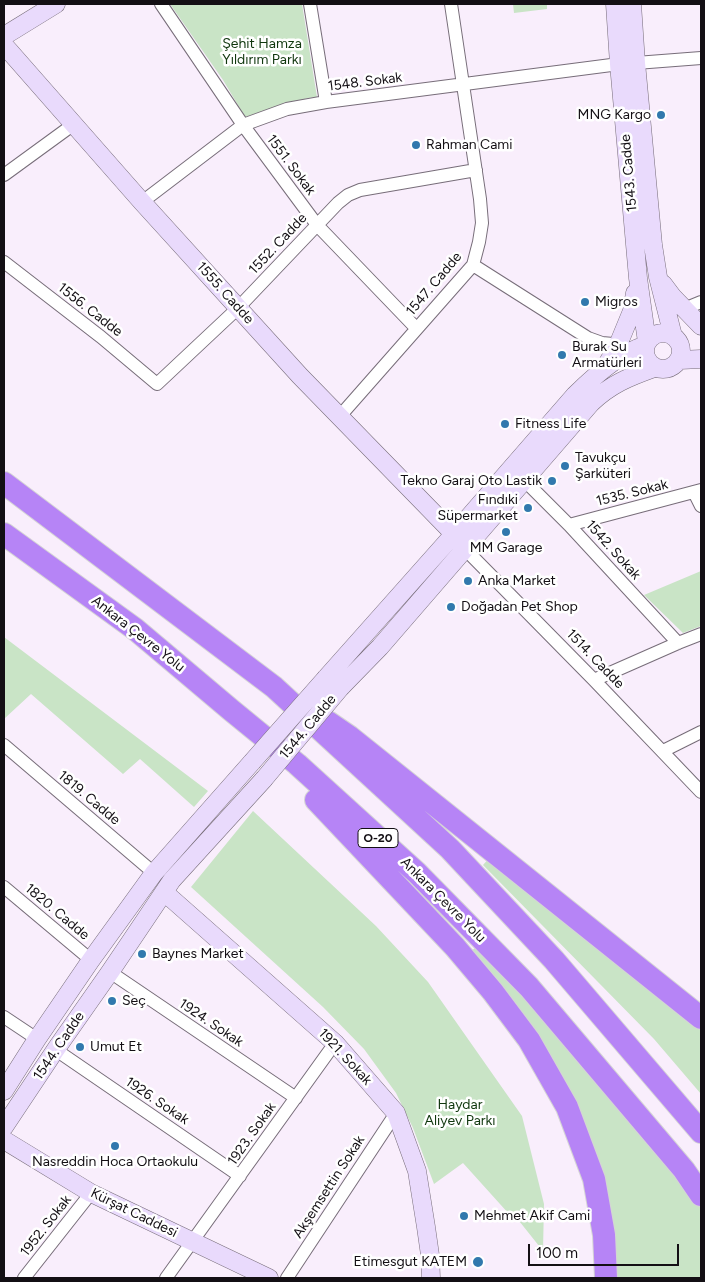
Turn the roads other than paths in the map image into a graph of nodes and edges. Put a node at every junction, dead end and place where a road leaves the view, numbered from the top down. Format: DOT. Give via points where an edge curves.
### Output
graph roads {
  1 [pos="56,4"];
  2 [pos="161,4"];
  3 [pos="310,4"];
  4 [pos="451,4"];
  5 [pos="615,4"];
  6 [pos="632,4"];
  7 [pos="4,36"];
  8 [pos="4,45"];
  9 [pos="701,58"];
  10 [pos="627,63"];
  11 [pos="463,85"];
  12 [pos="326,102"];
  13 [pos="74,124"];
  14 [pos="243,125"];
  15 [pos="476,170"];
  16 [pos="4,175"];
  17 [pos="142,202"];
  18 [pos="317,225"];
  19 [pos="4,262"];
  20 [pos="473,265"];
  21 [pos="658,277"];
  22 [pos="638,278"];
  23 [pos="701,302"];
  24 [pos="238,308"];
  25 [pos="684,309"];
  26 [pos="701,326"];
  27 [pos="416,328"];
  28 [pos="674,336"];
  29 [pos="701,336"];
  30 [pos="646,344"];
  31 [pos="618,345"];
  32 [pos="701,359"];
  33 [pos="680,360"];
  34 [pos="654,368"];
  35 [pos="604,370"];
  36 [pos="157,384"];
  37 [pos="340,416"];
  38 [pos="524,480"];
  39 [pos="4,483"];
  40 [pos="698,491"];
  41 [pos="701,506"];
  42 [pos="569,525"];
  43 [pos="4,534"];
  44 [pos="454,534"];
  45 [pos="465,549"];
  46 [pos="701,634"];
  47 [pos="678,643"];
  48 [pos="594,680"];
  49 [pos="274,687"];
  50 [pos="231,710"];
  51 [pos="701,732"];
  52 [pos="4,745"];
  53 [pos="663,751"];
  54 [pos="701,792"];
  55 [pos="154,873"];
  56 [pos="4,887"];
  57 [pos="164,892"];
  58 [pos="91,960"];
  59 [pos="110,972"];
  60 [pos="4,1018"];
  61 [pos="701,1018"];
  62 [pos="37,1039"];
  63 [pos="335,1043"];
  64 [pos="56,1050"];
  65 [pos="4,1091"];
  66 [pos="296,1098"];
  67 [pos="396,1113"];
  68 [pos="4,1127"];
  69 [pos="701,1132"];
  70 [pos="4,1140"];
  71 [pos="240,1176"];
  72 [pos="91,1193"];
  73 [pos="701,1195"];
  74 [pos="193,1242"];
  75 [pos="24,1278"];
  76 [pos="166,1278"];
  77 [pos="269,1278"];
  78 [pos="287,1278"];
  79 [pos="431,1278"];
  80 [pos="606,1278"];
  1 -- 7 [label="main road"];
  2 -- 14 [label="street, 1551. Sokak"];
  3 -- 12 [label="street"];
  4 -- 11 [label="street, 1547. Cadde"];
  5 -- 10 [label="main road, 1543. Cadde"];
  6 -- 10 [label="main road, 1543. Cadde"];
  8 -- 13 [label="main road, 1555. Cadde"];
  9 -- 10 [label="street, 1548. Sokak"];
  10 -- 11 [label="street, 1548. Sokak"];
  10 -- 21 [label="main road, 1543. Cadde"];
  10 -- 22 [label="main road, 1543. Cadde"];
  11 -- 12 [label="street, 1548. Sokak"];
  11 -- 15 [label="street, 1547. Cadde"];
  12 -- 14 [label="street, 1548. Sokak" via="287,110"];
  13 -- 16 [label="street"];
  13 -- 17 [label="main road, 1555. Cadde"];
  14 -- 17 [label="street, 1548. Sokak"];
  14 -- 18 [label="street, 1551. Sokak"];
  15 -- 18 [label="street, 1552. Cadde" via="360,190 343,199"];
  15 -- 20 [label="street, 1547. Cadde" via="482,223"];
  17 -- 24 [label="main road, 1555. Cadde"];
  18 -- 24 [label="street, 1552. Cadde"];
  18 -- 27 [label="street, 1551. Sokak"];
  19 -- 36 [label="street, 1556. Cadde"];
  20 -- 27 [label="street, 1547. Cadde"];
  20 -- 31 [label="street" via="588,338"];
  21 -- 25 [label="main road"];
  21 -- 28 [label="main road, 1543. Cadde"];
  22 -- 30 [label="main road, 1543. Cadde"];
  22 -- 31 [label="main road" via="632,311"];
  23 -- 25 [label="street"];
  24 -- 36 [label="street, 1552. Cadde"];
  24 -- 37 [label="main road, 1555. Cadde"];
  25 -- 26 [label="main road"];
  27 -- 37 [label="street, 1547. Cadde"];
  28 -- 29 [label="main road"];
  28 -- 30 [label="main road" via="656,334"];
  28 -- 33 [label="main road" via="682,350"];
  30 -- 31 [label="street"];
  30 -- 34 [label="main road" via="645,355"];
  30 -- 35 [label="main road, 1544. Cadde" via="633,349"];
  31 -- 35 [label="main road"];
  32 -- 33 [label="main road"];
  33 -- 34 [label="main road" via="666,370"];
  34 -- 38 [label="main road, 1544. Cadde" via="602,392"];
  35 -- 44 [label="main road, 1544. Cadde" via="574,395"];
  37 -- 44 [label="main road, 1555. Cadde"];
  38 -- 42 [label="street, 1542. Sokak"];
  38 -- 45 [label="main road, 1544. Cadde"];
  39 -- 49 [label="highway, O-20"];
  40 -- 41 [label="street"];
  40 -- 42 [label="street, 1535. Sokak"];
  42 -- 47 [label="street, 1542. Sokak"];
  43 -- 50 [label="highway, Ankara Çevre Yolu / O-20" via="135,629"];
  44 -- 55 [label="main road, 1544. Cadde, bridge"];
  45 -- 48 [label="street, 1514. Cadde"];
  45 -- 57 [label="main road, 1544. Cadde, bridge"];
  46 -- 47 [label="street"];
  47 -- 48 [label="street"];
  48 -- 53 [label="street, 1514. Cadde"];
  49 -- 61 [label="highway" via="350,737"];
  49 -- 69 [label="highway, O-20" via="450,849 554,960"];
  50 -- 73 [label="highway, Ankara Çevre Yolu / O-20" via="297,764 417,873 522,980 684,1170"];
  50 -- 80 [label="highway" via="455,947 529,1040 567,1107 594,1179 604,1235"];
  51 -- 53 [label="street"];
  52 -- 55 [label="street, 1819. Cadde"];
  53 -- 54 [label="street, 1514. Cadde"];
  55 -- 58 [label="main road, 1544. Cadde"];
  56 -- 58 [label="street, 1820. Cadde"];
  57 -- 59 [label="main road, 1544. Cadde"];
  57 -- 63 [label="main road, 1921. Sokak"];
  58 -- 62 [label="main road, 1544. Cadde"];
  59 -- 64 [label="main road, 1544. Cadde"];
  59 -- 66 [label="street, 1924. Sokak"];
  60 -- 62 [label="street"];
  62 -- 65 [label="main road, 1544. Cadde"];
  63 -- 66 [label="street, 1923. Sokak"];
  63 -- 67 [label="main road, 1921. Sokak"];
  64 -- 68 [label="main road, 1544. Cadde"];
  64 -- 71 [label="street, 1926. Sokak"];
  66 -- 71 [label="street, 1923. Sokak"];
  67 -- 78 [label="street, Akşemsettin Sokak"];
  67 -- 79 [label="main road, 1921. Sokak" via="417,1171"];
  70 -- 72 [label="main road, Kürşat Caddesi"];
  71 -- 74 [label="street, 1923. Sokak"];
  72 -- 74 [label="main road, Kürşat Caddesi"];
  72 -- 75 [label="street, 1952. Sokak"];
  74 -- 76 [label="street, 1923. Sokak"];
  74 -- 77 [label="main road, Kürşat Caddesi"];
}
